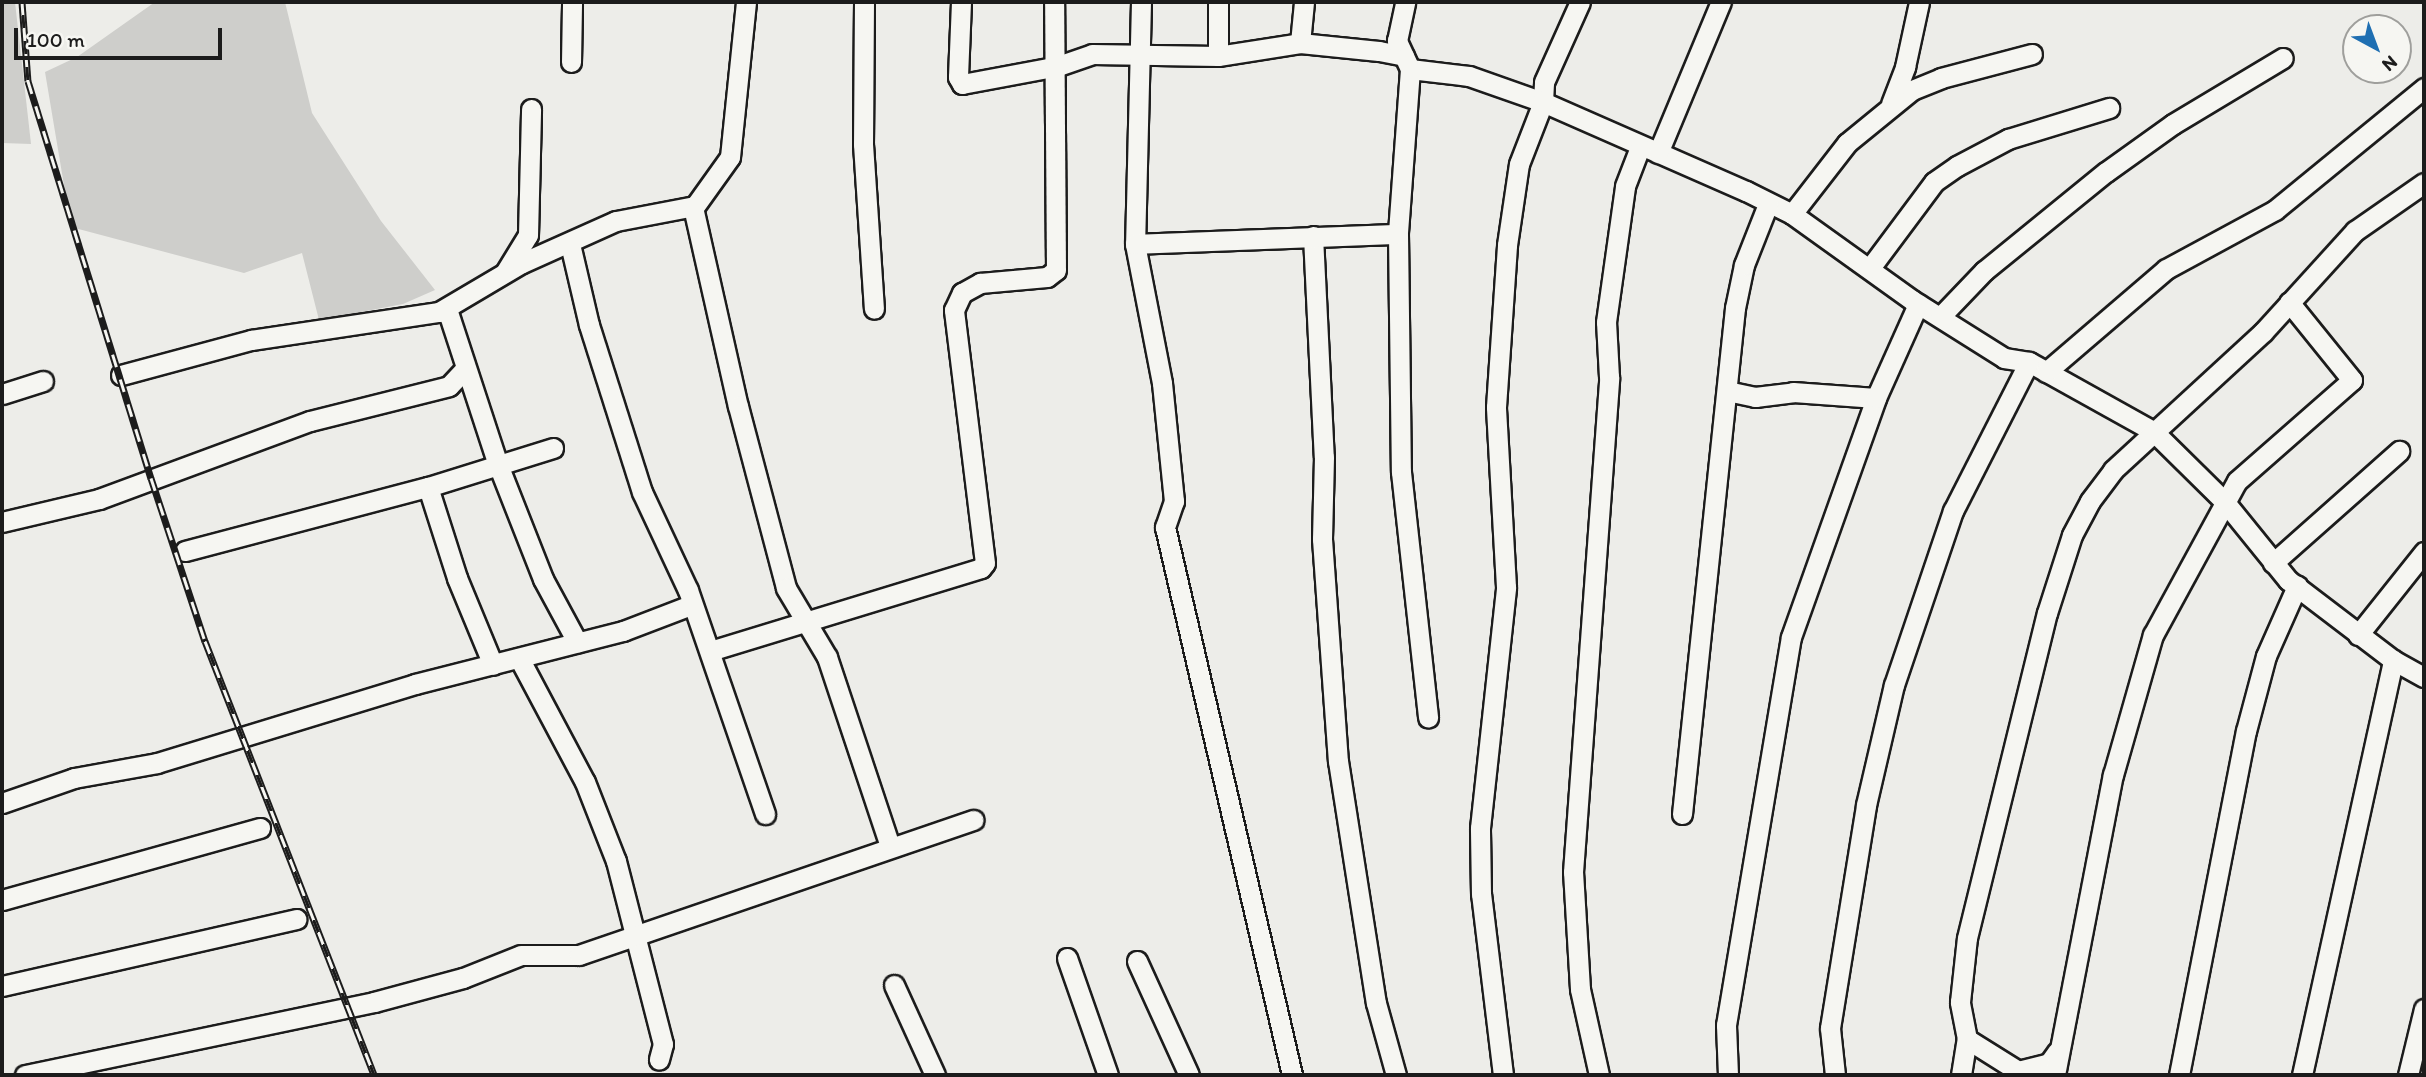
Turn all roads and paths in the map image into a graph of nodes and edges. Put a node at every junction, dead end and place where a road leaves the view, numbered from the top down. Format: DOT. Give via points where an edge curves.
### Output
graph roads {
  1 [pos="572,2"];
  2 [pos="746,2"];
  3 [pos="864,2"];
  4 [pos="961,2"];
  5 [pos="1054,2"];
  6 [pos="1141,2"];
  7 [pos="1218,2"];
  8 [pos="1304,2"];
  9 [pos="1405,2"];
  10 [pos="1721,2"];
  11 [pos="1919,2"];
  12 [pos="1572,4"];
  13 [pos="1300,43"];
  14 [pos="1141,53"];
  15 [pos="2032,54"];
  16 [pos="1218,56"];
  17 [pos="2283,58"];
  18 [pos="571,62"];
  19 [pos="1407,62"];
  20 [pos="1058,65"];
  21 [pos="2424,88"];
  22 [pos="1544,102"];
  23 [pos="2109,108"];
  24 [pos="531,109"];
  25 [pos="1876,118"];
  26 [pos="1649,150"];
  27 [pos="2424,183"];
  28 [pos="1768,204"];
  29 [pos="693,207"];
  30 [pos="1792,214"];
  31 [pos="1398,234"];
  32 [pos="1313,236"];
  33 [pos="570,244"];
  34 [pos="1135,244"];
  35 [pos="1870,268"];
  36 [pos="506,272"];
  37 [pos="2289,302"];
  38 [pos="1917,304"];
  39 [pos="447,309"];
  40 [pos="874,309"];
  41 [pos="1940,317"];
  42 [pos="2038,367"];
  43 [pos="464,370"];
  44 [pos="121,375"];
  45 [pos="43,381"];
  46 [pos="1727,391"];
  47 [pos="2,394"];
  48 [pos="1876,398"];
  49 [pos="2153,431"];
  50 [pos="553,448"];
  51 [pos="2399,451"];
  52 [pos="497,462"];
  53 [pos="428,487"];
  54 [pos="2224,501"];
  55 [pos="2,522"];
  56 [pos="184,551"];
  57 [pos="2424,552"];
  58 [pos="2273,563"];
  59 [pos="2297,586"];
  60 [pos="691,605"];
  61 [pos="806,622"];
  62 [pos="2358,635"];
  63 [pos="577,642"];
  64 [pos="710,651"];
  65 [pos="519,658"];
  66 [pos="2393,660"];
  67 [pos="493,665"];
  68 [pos="2424,677"];
  69 [pos="1429,718"];
  70 [pos="2,803"];
  71 [pos="765,814"];
  72 [pos="1682,814"];
  73 [pos="974,820"];
  74 [pos="260,828"];
  75 [pos="890,846"];
  76 [pos="2,900"];
  77 [pos="296,919"];
  78 [pos="634,935"];
  79 [pos="1067,958"];
  80 [pos="1138,961"];
  81 [pos="894,985"];
  82 [pos="2,986"];
  83 [pos="2424,1009"];
  84 [pos="1966,1039"];
  85 [pos="2057,1052"];
  86 [pos="659,1059"];
  87 [pos="25,1075"];
  88 [pos="935,1075"];
  89 [pos="1108,1075"];
  90 [pos="1189,1075"];
  91 [pos="1292,1075"];
  92 [pos="1396,1075"];
  93 [pos="1503,1075"];
  94 [pos="1600,1075"];
  95 [pos="1728,1075"];
  96 [pos="1835,1075"];
  97 [pos="1961,1075"];
  98 [pos="2055,1075"];
  99 [pos="2179,1075"];
  100 [pos="2302,1075"];
  101 [pos="2408,1075"];
  1 -- 18 [label="street"];
  2 -- 29 [label="street" via="730,158"];
  3 -- 40 [label="street" via="863,144"];
  4 -- 20 [label="street" via="960,83"];
  5 -- 20 [label="street"];
  6 -- 14 [label="street"];
  7 -- 16 [label="street"];
  8 -- 13 [label="street"];
  9 -- 19 [label="street" via="1397,41"];
  10 -- 26 [label="street"];
  11 -- 25 [label="street" via="1895,100"];
  12 -- 22 [label="street" via="1544,82"];
  13 -- 16 [label="street"];
  13 -- 19 [label="street"];
  14 -- 16 [label="street"];
  14 -- 20 [label="street" via="1092,54"];
  14 -- 34 [label="street"];
  15 -- 25 [label="street" via="1941,78 1912,90"];
  17 -- 41 [label="street" via="2173,124 2106,172 1984,271"];
  19 -- 22 [label="street" via="1469,76"];
  19 -- 31 [label="street"];
  20 -- 61 [label="street" via="1056,270 1047,277 980,283 962,293 954,310 985,563"];
  21 -- 42 [label="street" via="2275,210 2166,269"];
  22 -- 26 [label="street"];
  22 -- 93 [label="street" via="1519,164 1513,202 1496,407 1506,587 1480,828 1481,894"];
  23 -- 35 [label="street" via="2008,139 1957,166 1934,182"];
  24 -- 36 [label="street" via="528,235"];
  25 -- 30 [label="street" via="1847,143"];
  26 -- 28 [label="street"];
  26 -- 94 [label="street" via="1625,186 1606,322 1609,377 1573,872 1581,999"];
  27 -- 37 [label="street" via="2355,231"];
  28 -- 30 [label="street"];
  28 -- 46 [label="street" via="1739,284"];
  29 -- 33 [label="street" via="616,221"];
  29 -- 61 [label="street" via="786,588"];
  30 -- 35 [label="street"];
  31 -- 32 [label="street"];
  31 -- 69 [label="street" via="1401,471"];
  32 -- 34 [label="street"];
  32 -- 92 [label="street" via="1324,457 1322,539 1338,761 1376,1003"];
  33 -- 36 [label="street"];
  33 -- 60 [label="street" via="582,300 642,492"];
  34 -- 91 [label="street" via="1163,396 1174,501 1165,527 1214,725 1250,913"];
  35 -- 38 [label="street"];
  36 -- 39 [label="street"];
  37 -- 49 [label="street" via="2263,332"];
  37 -- 54 [label="street" via="2352,380 2237,481"];
  38 -- 41 [label="street"];
  38 -- 48 [label="street"];
  39 -- 43 [label="street"];
  39 -- 44 [label="street" via="251,340"];
  41 -- 42 [label="street" via="2004,359"];
  42 -- 49 [label="street"];
  42 -- 96 [label="street" via="1953,510 1894,685 1866,805 1830,1028"];
  43 -- 52 [label="street"];
  43 -- 55 [label="street" via="449,386 310,421 99,499"];
  45 -- 47 [label="street"];
  46 -- 48 [label="street" via="1755,397 1793,392"];
  46 -- 72 [label="street"];
  48 -- 95 [label="street" via="1791,637 1726,1025"];
  49 -- 54 [label="street"];
  49 -- 84 [label="street" via="2113,470 2090,501 2072,535 2046,613 1967,938 1960,1002"];
  50 -- 52 [label="street"];
  51 -- 58 [label="street"];
  52 -- 53 [label="street"];
  52 -- 63 [label="street" via="543,579"];
  53 -- 56 [label="street"];
  53 -- 67 [label="street" via="457,578"];
  54 -- 58 [label="street"];
  54 -- 85 [label="street" via="2153,635 2124,729"];
  57 -- 62 [label="street"];
  58 -- 59 [label="street"];
  59 -- 62 [label="street"];
  59 -- 99 [label="street" via="2266,656 2246,731"];
  60 -- 63 [label="street" via="646,624"];
  60 -- 64 [label="street"];
  61 -- 64 [label="street"];
  61 -- 75 [label="street" via="827,657"];
  62 -- 66 [label="street"];
  63 -- 65 [label="street"];
  64 -- 71 [label="street"];
  65 -- 67 [label="street"];
  65 -- 78 [label="street" via="585,782 615,861"];
  66 -- 68 [label="street"];
  66 -- 100 [label="street"];
  67 -- 70 [label="street" via="415,684 158,763 74,778"];
  73 -- 75 [label="street"];
  74 -- 76 [label="street"];
  75 -- 78 [label="street" via="740,903"];
  77 -- 82 [label="street"];
  78 -- 86 [label="street" via="663,1044"];
  78 -- 87 [label="street" via="579,955 521,955 463,978 374,1002"];
  79 -- 89 [label="street"];
  80 -- 90 [label="street"];
  81 -- 88 [label="street"];
  83 -- 101 [label="street"];
  84 -- 85 [label="street" via="2018,1071 2049,1063"];
  84 -- 97 [label="street"];
  85 -- 98 [label="street"];
}
